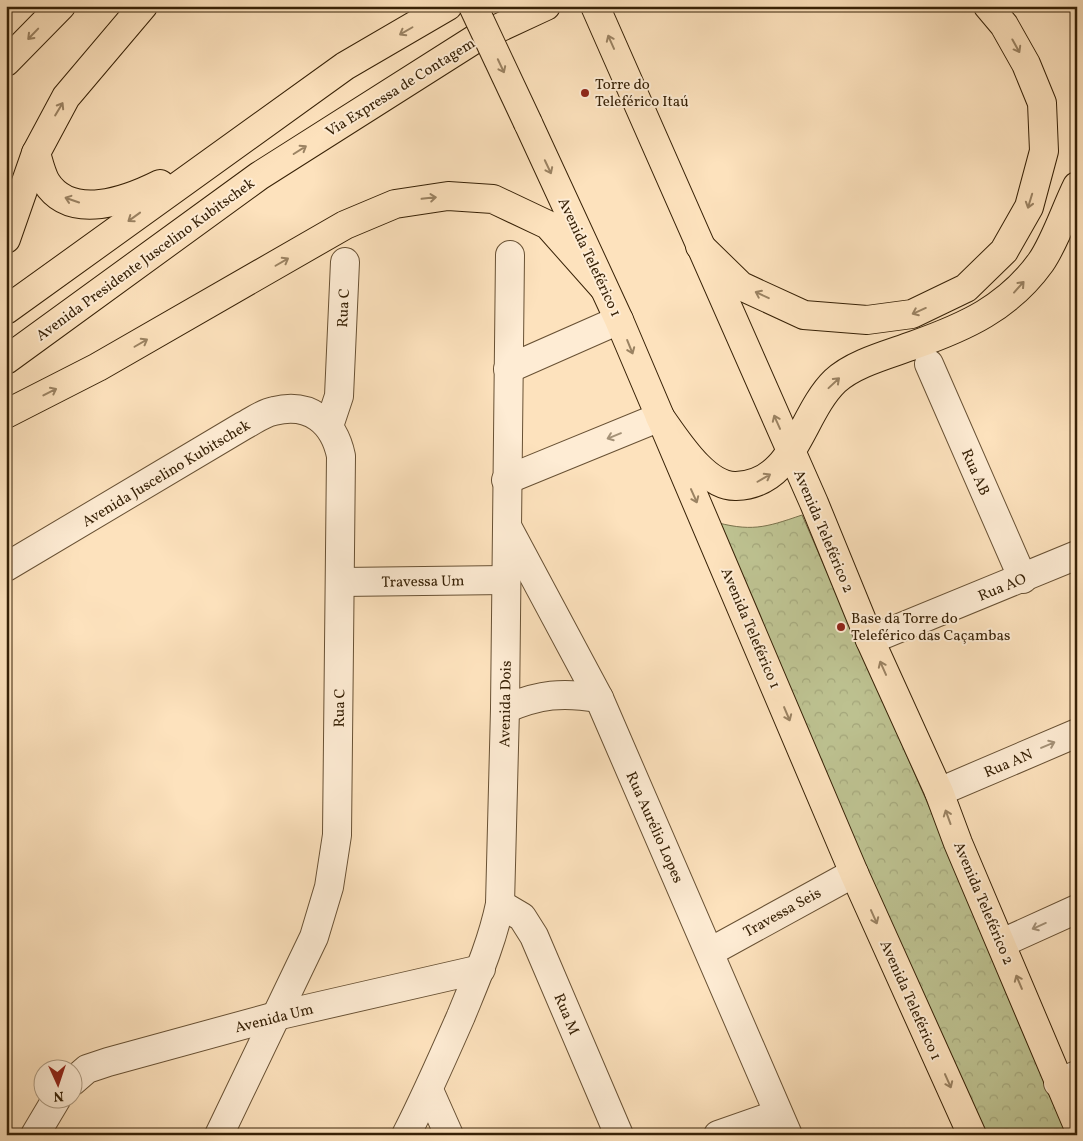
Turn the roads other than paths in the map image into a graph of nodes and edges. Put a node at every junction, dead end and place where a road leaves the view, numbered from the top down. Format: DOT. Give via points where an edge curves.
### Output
graph roads {
  1 [pos="61,6"];
  2 [pos="143,6"];
  3 [pos="448,6"];
  4 [pos="473,6"];
  5 [pos="546,6"];
  6 [pos="595,6"];
  7 [pos="988,6"];
  8 [pos="6,62"];
  9 [pos="230,148"];
  10 [pos="36,152"];
  11 [pos="259,176"];
  12 [pos="1077,186"];
  13 [pos="6,239"];
  14 [pos="700,246"];
  15 [pos="510,254"];
  16 [pos="345,262"];
  17 [pos="603,287"];
  18 [pos="6,310"];
  19 [pos="619,320"];
  20 [pos="6,360"];
  21 [pos="929,364"];
  22 [pos="508,369"];
  23 [pos="6,414"];
  24 [pos="660,417"];
  25 [pos="329,426"];
  26 [pos="791,454"];
  27 [pos="506,480"];
  28 [pos="507,527"];
  29 [pos="1077,555"];
  30 [pos="6,568"];
  31 [pos="1024,579"];
  32 [pos="506,580"];
  33 [pos="341,582"];
  34 [pos="870,640"];
  35 [pos="599,698"];
  36 [pos="505,709"];
  37 [pos="1077,733"];
  38 [pos="939,792"];
  39 [pos="854,873"];
  40 [pos="500,904"];
  41 [pos="1077,909"];
  42 [pos="1002,943"];
  43 [pos="710,952"];
  44 [pos="481,969"];
  45 [pos="276,1016"];
  46 [pos="82,1073"];
  47 [pos="1067,1079"];
  48 [pos="429,1090"];
  49 [pos="51,1108"];
  50 [pos="783,1124"];
  51 [pos="1077,1124"];
  52 [pos="35,1135"];
  53 [pos="218,1135"];
  54 [pos="406,1135"];
  55 [pos="448,1135"];
  56 [pos="618,1135"];
  57 [pos="718,1135"];
  58 [pos="972,1135"];
  1 -- 8 [label="main road, one-way"];
  10 -- 2 [label="main road, one-way" via="66,98"];
  3 -- 9 [label="main road, one-way" via="345,66"];
  4 -- 17 [label="main road, Avenida Teleférico 1, one-way, bridge"];
  11 -- 5 [label="main road, Via Expressa de Contagem, one-way" via="475,39"];
  14 -- 6 [label="main road, Avenida Teleférico 2, one-way"];
  7 -- 14 [label="main road, one-way" via="1004,24 1022,56 1042,103 1044,151 1029,207 1004,251 966,288 912,314 867,320 804,315 741,286"];
  9 -- 10 [label="main road, one-way" via="148,190 103,204 80,203 65,198 47,184"];
  9 -- 18 [label="main road, one-way"];
  10 -- 13 [label="main road"];
  11 -- 20 [label="main road, Avenida Presidente Juscelino Kubitschek"];
  26 -- 12 [label="main road, one-way" via="820,398 836,380 867,362 981,318 1012,294 1042,261"];
  26 -- 14 [label="main road, Avenida Teleférico 2, one-way"];
  15 -- 22 [label="street, Avenida Dois"];
  16 -- 25 [label="street, Rua C" via="339,396"];
  17 -- 19 [label="main road, Avenida Teleférico 1"];
  23 -- 17 [label="main road, one-way" via="98,367 345,226 395,204 448,196 493,199 548,224"];
  19 -- 22 [label="street"];
  19 -- 24 [label="main road, Avenida Teleférico 1, one-way"];
  21 -- 31 [label="street, Rua AB"];
  22 -- 27 [label="street, Avenida Dois"];
  24 -- 26 [label="main road, one-way" via="702,471 714,480 734,486 754,484 772,474"];
  24 -- 27 [label="street, one-way"];
  24 -- 39 [label="main road, Avenida Teleférico 1, one-way"];
  25 -- 30 [label="street, Avenida Juscelino Kubitschek" via="315,414 292,408 272,411"];
  25 -- 33 [label="street, Rua C" via="341,456"];
  26 -- 34 [label="main road, Avenida Teleférico 2"];
  27 -- 28 [label="street, Avenida Dois"];
  28 -- 32 [label="street, Avenida Dois"];
  28 -- 35 [label="street, Rua Aurélio Lopes"];
  29 -- 31 [label="street, Rua AO"];
  31 -- 34 [label="street, Rua AO"];
  32 -- 33 [label="street, Travessa Um"];
  32 -- 36 [label="street, Avenida Dois"];
  33 -- 45 [label="street, Rua C" via="337,835 332,870 314,937"];
  38 -- 34 [label="main road, Avenida Teleférico 2, one-way"];
  35 -- 36 [label="street" via="550,694"];
  35 -- 43 [label="street, Rua Aurélio Lopes"];
  36 -- 40 [label="street, Avenida Dois"];
  38 -- 37 [label="street, Rua AN, one-way"];
  42 -- 38 [label="main road, Avenida Teleférico 2, one-way"];
  39 -- 43 [label="street, Travessa Seis"];
  39 -- 58 [label="main road, Avenida Teleférico 1, one-way"];
  40 -- 44 [label="street, Avenida Dois"];
  40 -- 56 [label="street, Rua M" via="522,917 534,936"];
  41 -- 42 [label="street, one-way"];
  47 -- 42 [label="main road, Avenida Teleférico 2, one-way" via="1038,1027"];
  43 -- 50 [label="street, Rua Aurélio Lopes"];
  44 -- 45 [label="street, Avenida Um"];
  44 -- 48 [label="street, Avenida Dois"];
  45 -- 46 [label="street, Avenida Um" via="108,1062"];
  45 -- 53 [label="street, Rua C"];
  47 -- 51 [label="main road, Avenida Teleférico 2"];
  48 -- 54 [label="street, Avenida Dois"];
  48 -- 55 [label="street"];
  49 -- 52 [label="street"];
  50 -- 57 [label="street"];
}
